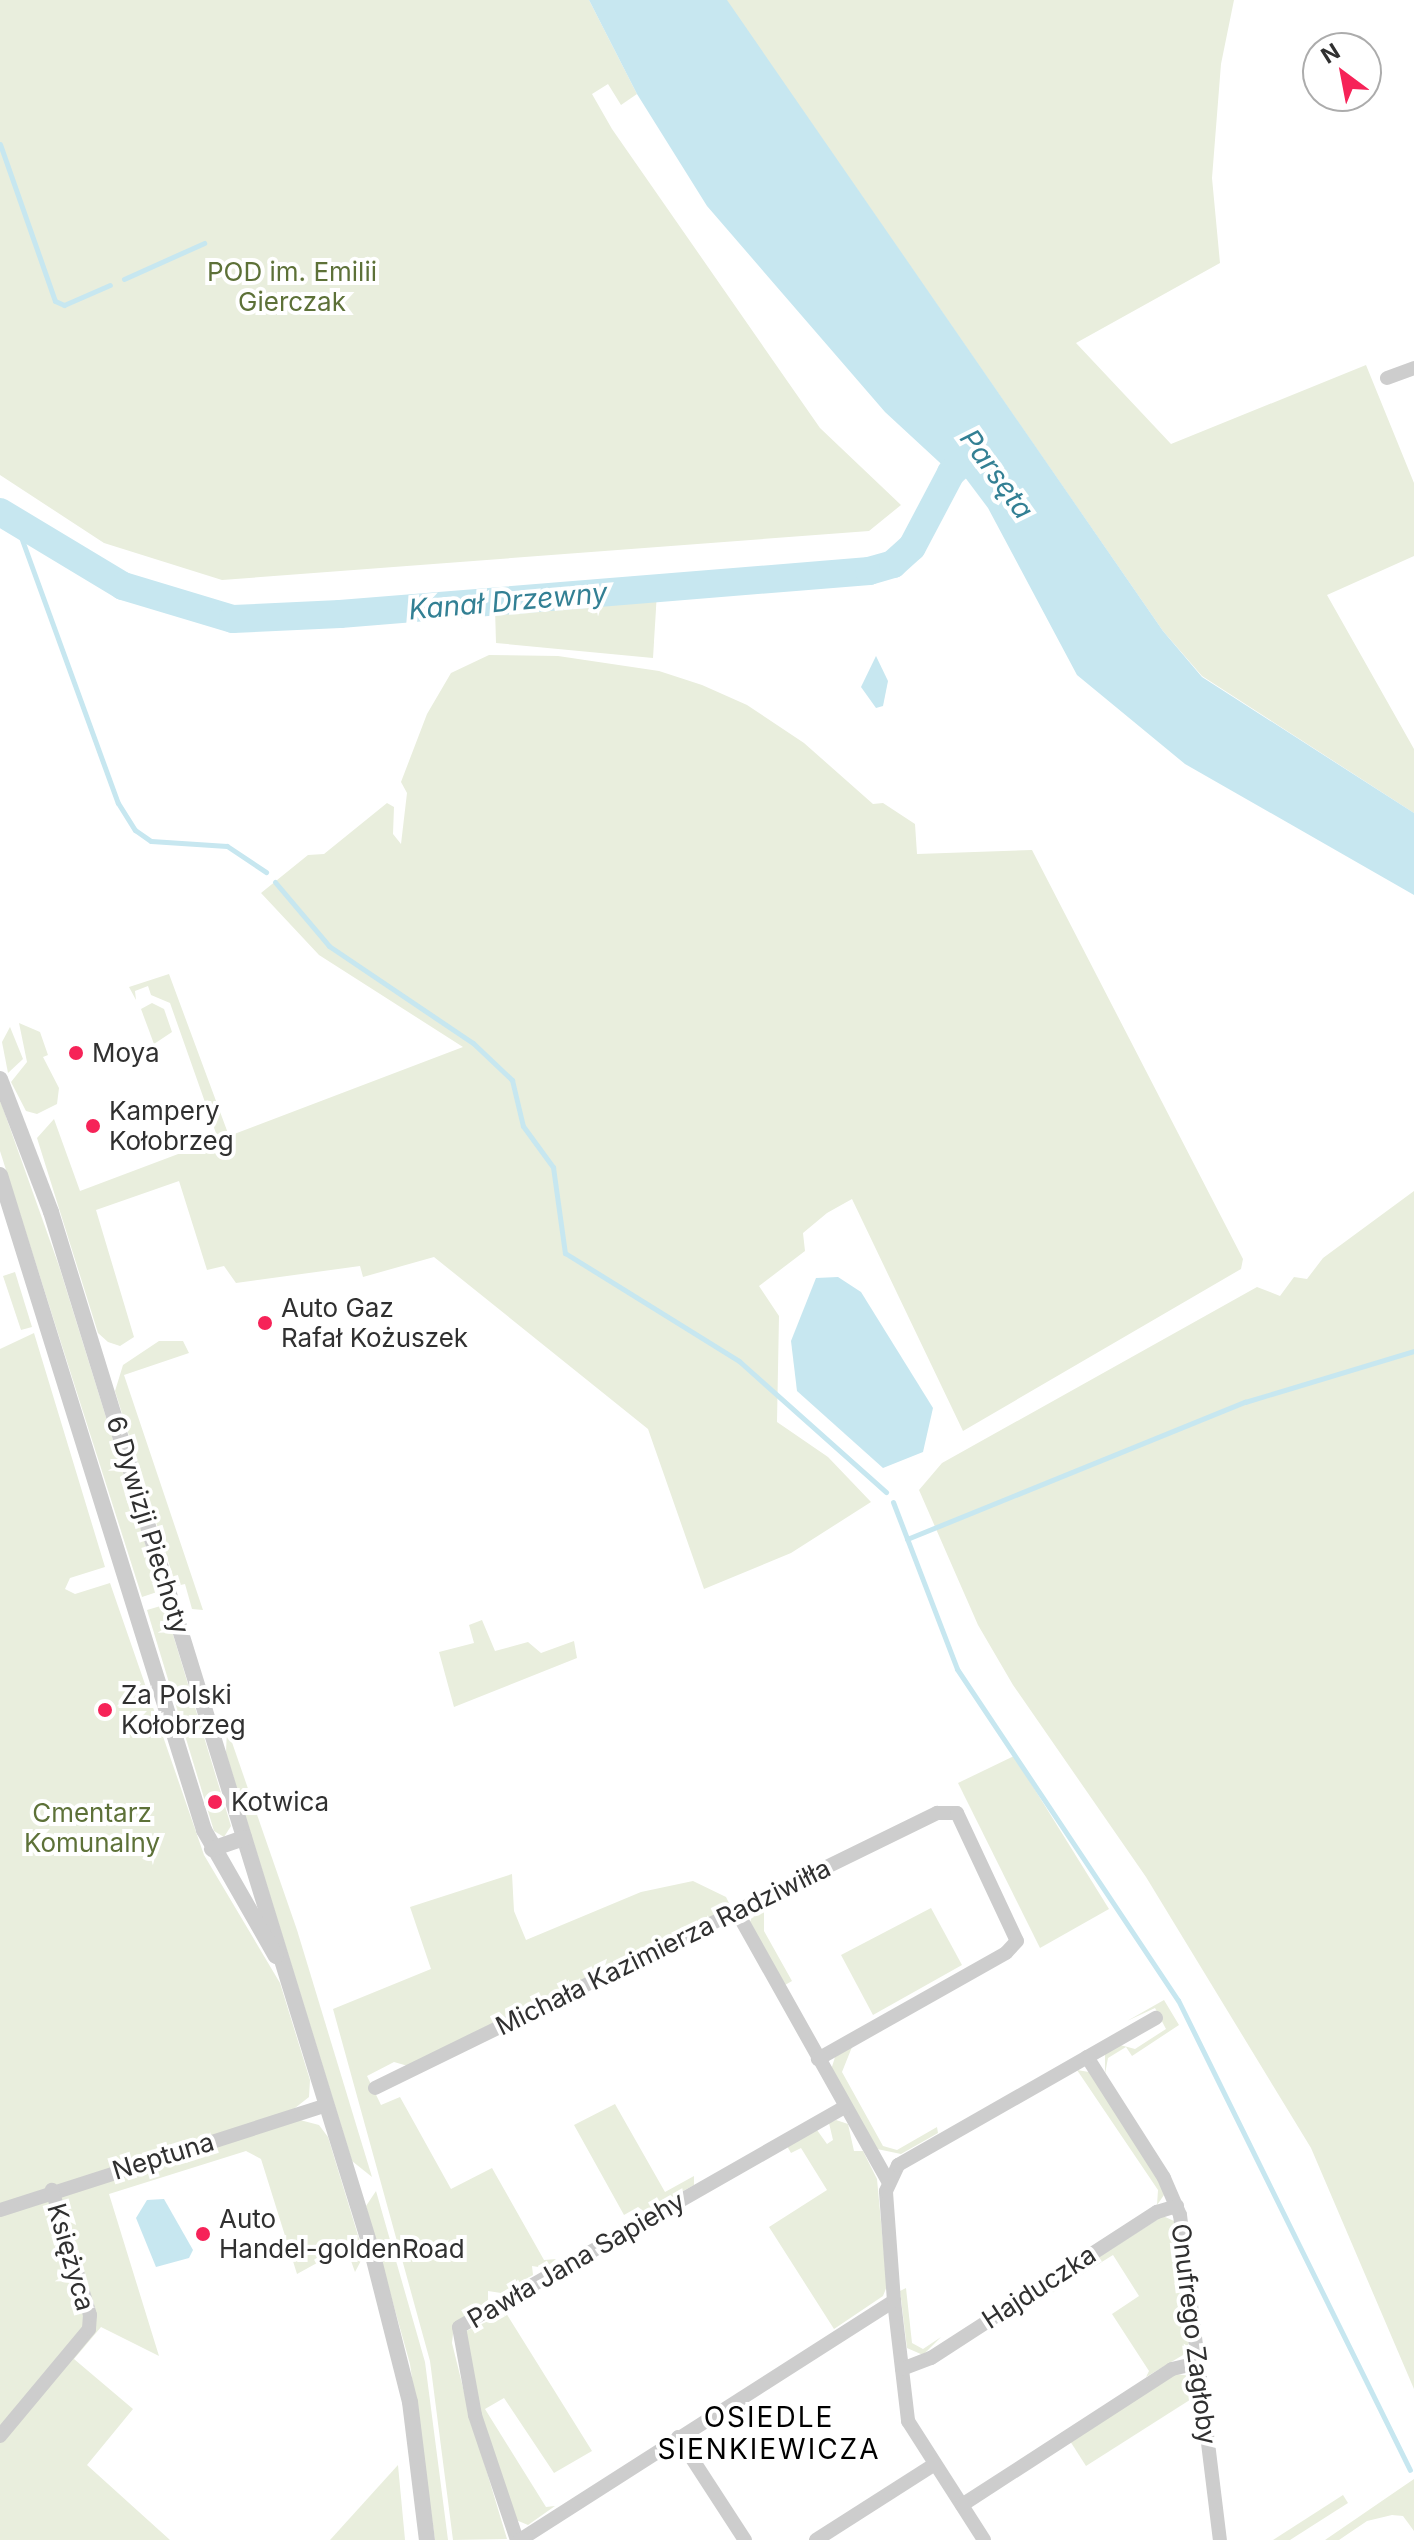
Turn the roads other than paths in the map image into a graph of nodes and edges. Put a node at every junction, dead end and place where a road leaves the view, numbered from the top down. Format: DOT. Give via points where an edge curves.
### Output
graph roads {
  1 [pos="1414,368"];
  2 [pos="1387,378"];
  3 [pos="0,1079"];
  4 [pos="0,1175"];
  5 [pos="244,1838"];
  6 [pos="212,1849"];
  7 [pos="737,1912"];
  8 [pos="287,1975"];
  9 [pos="1156,2018"];
  10 [pos="1087,2057"];
  11 [pos="818,2059"];
  12 [pos="375,2088"];
  13 [pos="327,2105"];
  14 [pos="845,2107"];
  15 [pos="888,2181"];
  16 [pos="52,2190"];
  17 [pos="1177,2206"];
  18 [pos="0,2210"];
  19 [pos="894,2301"];
  20 [pos="1198,2363"];
  21 [pos="902,2369"];
  22 [pos="0,2436"];
  23 [pos="678,2437"];
  24 [pos="935,2464"];
  25 [pos="962,2505"];
  26 [pos="427,2540"];
  27 [pos="519,2540"];
  28 [pos="745,2540"];
  29 [pos="816,2540"];
  30 [pos="984,2540"];
  31 [pos="1220,2540"];
  1 -- 2 [label="street"];
  3 -- 5 [label="street, 6 Dywizji Piechoty" via="51,1212"];
  4 -- 6 [label="street, 6 Dywizji Piechoty"];
  5 -- 6 [label="street"];
  5 -- 8 [label="street, 6 Dywizji Piechoty"];
  6 -- 8 [label="street, 6 Dywizji Piechoty"];
  7 -- 11 [label="street"];
  7 -- 11 [label="street, Michała Kazimierza Radziwiłła" via="952,1810 963,1818 1017,1941 1006,1953"];
  7 -- 12 [label="street, Michała Kazimierza Radziwiłła"];
  8 -- 13 [label="street, 6 Dywizji Piechoty"];
  9 -- 10 [label="street"];
  10 -- 15 [label="street" via="907,2158"];
  10 -- 17 [label="street, Onufrego Zagłoby"];
  11 -- 14 [label="street"];
  13 -- 16 [label="street, Neptuna"];
  13 -- 26 [label="street, 6 Dywizji Piechoty" via="400,2354"];
  14 -- 15 [label="street"];
  14 -- 27 [label="street, Pawła Jana Sapiehy" via="459,2327 475,2415"];
  15 -- 19 [label="street"];
  16 -- 18 [label="street, Neptuna"];
  16 -- 22 [label="street, Księżyca" via="90,2315 89,2329"];
  17 -- 20 [label="street, Onufrego Zagłoby"];
  17 -- 21 [label="street, Hajduczka" via="1157,2212 931,2358"];
  19 -- 21 [label="street"];
  19 -- 23 [label="street"];
  20 -- 25 [label="street" via="1172,2369"];
  20 -- 31 [label="street, Onufrego Zagłoby"];
  21 -- 24 [label="street" via="908,2421"];
  23 -- 27 [label="street"];
  23 -- 28 [label="street"];
  24 -- 25 [label="street"];
  24 -- 29 [label="street"];
  25 -- 30 [label="street"];
}
